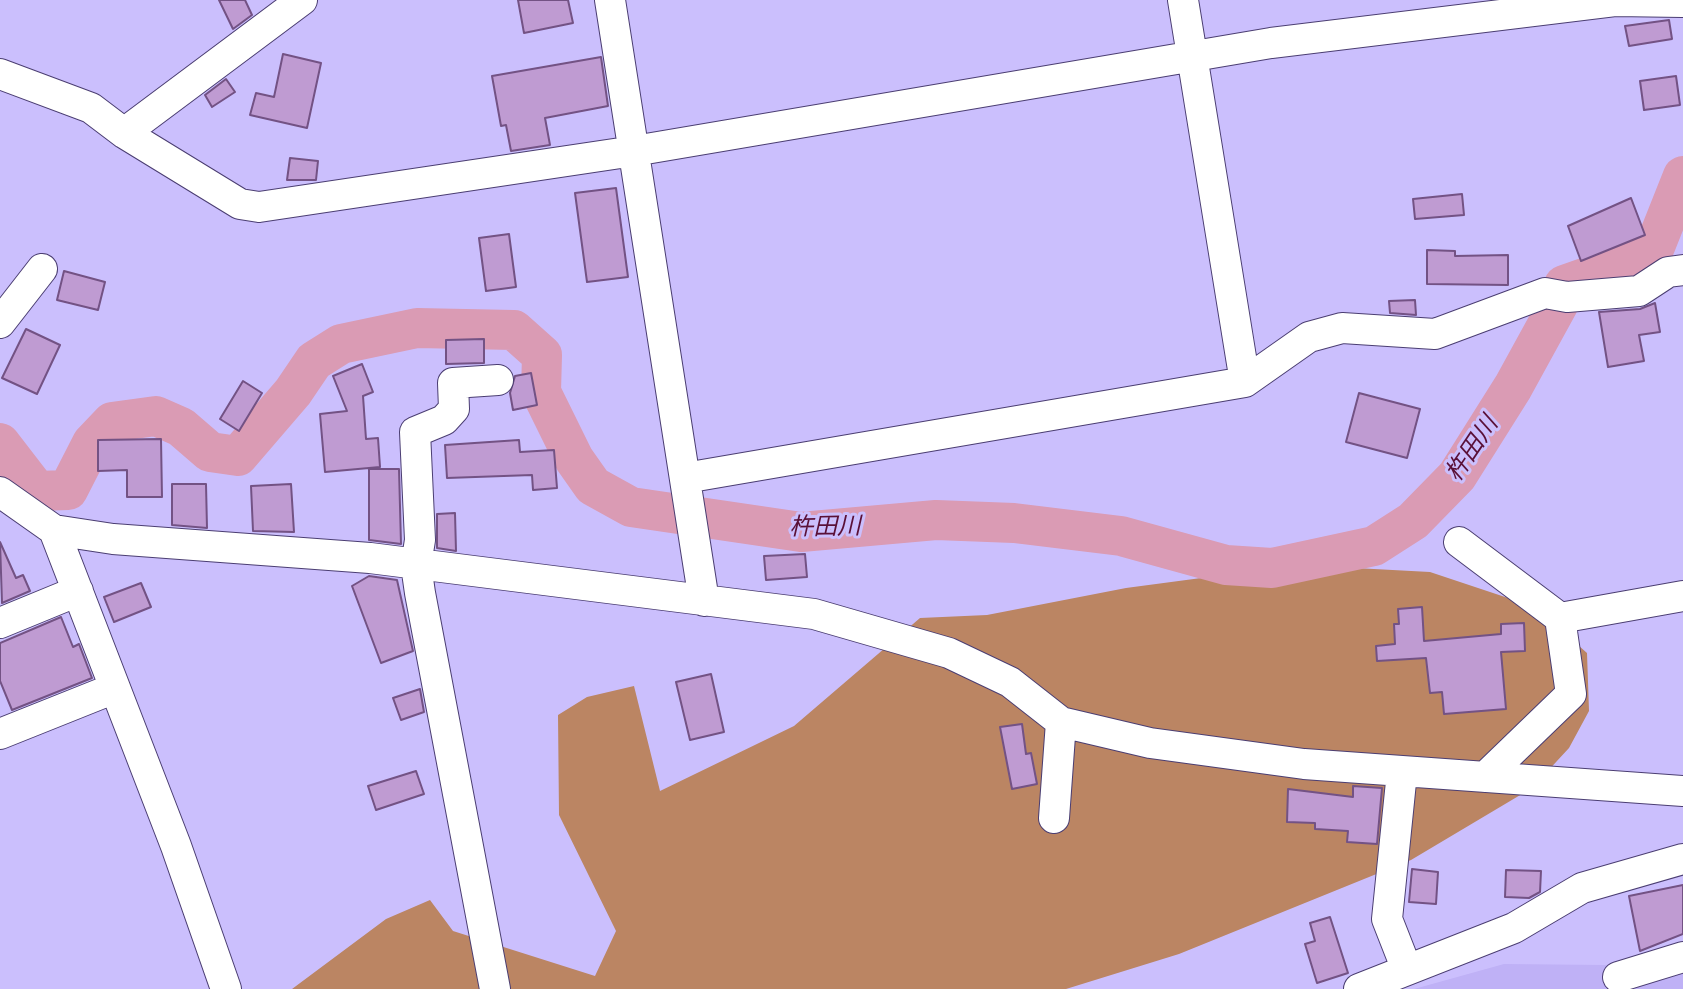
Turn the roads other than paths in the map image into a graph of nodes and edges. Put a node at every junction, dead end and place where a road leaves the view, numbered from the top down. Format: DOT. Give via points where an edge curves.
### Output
graph roads {
  1 [pos="302,0"];
  2 [pos="610,0"];
  3 [pos="1183,0"];
  4 [pos="1683,2"];
  5 [pos="1193,59"];
  6 [pos="0,74"];
  7 [pos="124,133"];
  8 [pos="634,151"];
  9 [pos="42,269"];
  10 [pos="1683,270"];
  11 [pos="0,323"];
  12 [pos="498,380"];
  13 [pos="1245,382"];
  14 [pos="0,492"];
  15 [pos="688,502"];
  16 [pos="54,530"];
  17 [pos="1459,542"];
  18 [pos="416,565"];
  19 [pos="78,591"];
  20 [pos="1683,596"];
  21 [pos="704,601"];
  22 [pos="1560,618"];
  23 [pos="0,623"];
  24 [pos="115,688"];
  25 [pos="1061,722"];
  26 [pos="0,734"];
  27 [pos="1402,772"];
  28 [pos="1485,777"];
  29 [pos="1683,791"];
  30 [pos="1054,818"];
  31 [pos="1683,859"];
  32 [pos="1683,957"];
  33 [pos="1407,970"];
  34 [pos="1618,977"];
  35 [pos="226,989"];
  36 [pos="495,989"];
  37 [pos="1359,989"];
  1 -- 7 [label="street"];
  2 -- 8 [label="street"];
  3 -- 5 [label="street"];
  4 -- 5 [label="street" via="1615,1 1271,43"];
  5 -- 8 [label="street"];
  5 -- 13 [label="street"];
  6 -- 7 [label="street" via="91,108"];
  7 -- 8 [label="street" via="240,204 259,207"];
  8 -- 15 [label="street"];
  9 -- 11 [label="street"];
  10 -- 13 [label="street" via="1668,272 1639,291 1545,293 1435,334 1342,328 1309,337"];
  12 -- 18 [label="street" via="453,383 454,409 444,420 415,432 420,540"];
  13 -- 15 [label="street"];
  14 -- 16 [label="street"];
  15 -- 21 [label="street"];
  16 -- 18 [label="street"];
  16 -- 19 [label="street"];
  17 -- 22 [label="street"];
  18 -- 21 [label="street"];
  18 -- 36 [label="street"];
  19 -- 23 [label="street"];
  19 -- 24 [label="street"];
  20 -- 22 [label="street"];
  21 -- 25 [label="street" via="814,614 949,653 1010,682"];
  22 -- 28 [label="street" via="1571,694"];
  24 -- 26 [label="street"];
  24 -- 35 [label="street"];
  25 -- 27 [label="street" via="1150,743"];
  25 -- 30 [label="street"];
  27 -- 28 [label="street"];
  27 -- 33 [label="street" via="1387,919"];
  28 -- 29 [label="street"];
  31 -- 33 [label="street" via="1582,888 1514,928"];
  32 -- 34 [label="street"];
  33 -- 37 [label="street"];
}
